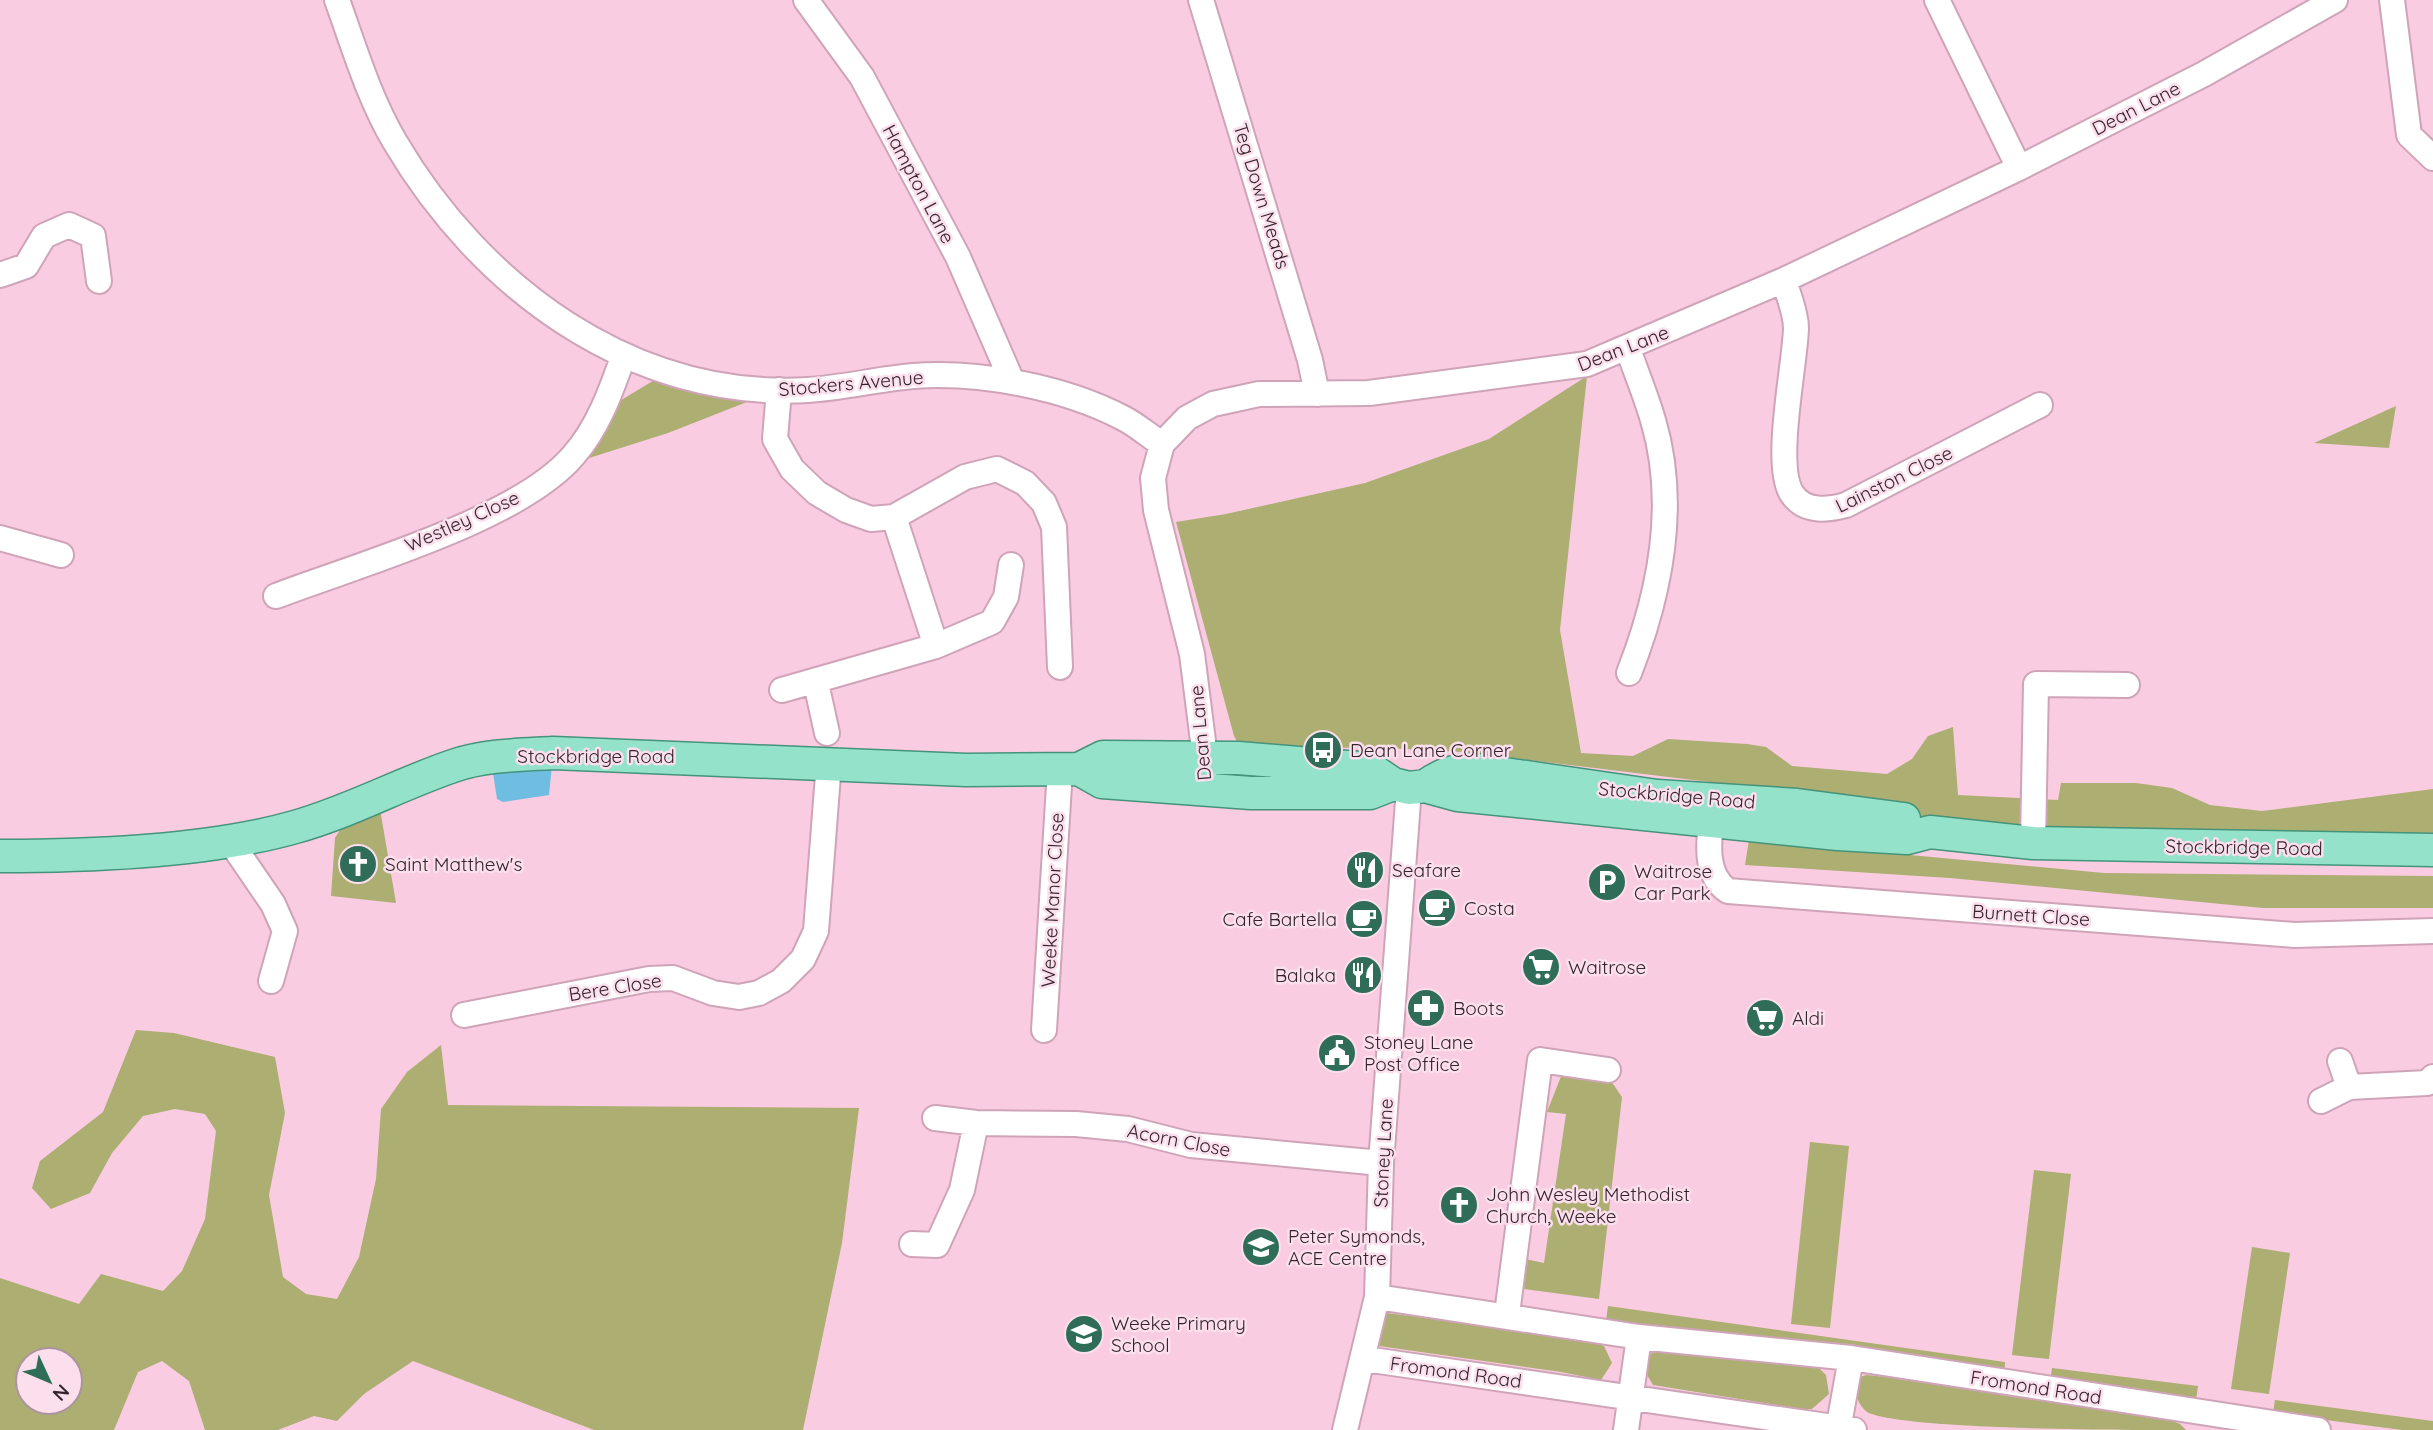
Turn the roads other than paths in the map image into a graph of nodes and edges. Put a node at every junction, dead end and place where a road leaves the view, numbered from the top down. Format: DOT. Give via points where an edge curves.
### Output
graph roads {
  1 [pos="337,0"];
  2 [pos="806,0"];
  3 [pos="1200,0"];
  4 [pos="1937,0"];
  5 [pos="2335,0"];
  6 [pos="2392,0"];
  7 [pos="2433,158"];
  8 [pos="2019,168"];
  9 [pos="0,275"];
  10 [pos="1784,280"];
  11 [pos="99,281"];
  12 [pos="1628,349"];
  13 [pos="624,356"];
  14 [pos="1011,379"];
  15 [pos="779,390"];
  16 [pos="1317,394"];
  17 [pos="2040,405"];
  18 [pos="1163,444"];
  19 [pos="894,517"];
  20 [pos="0,538"];
  21 [pos="61,555"];
  22 [pos="1012,565"];
  23 [pos="276,596"];
  24 [pos="936,646"];
  25 [pos="1060,667"];
  26 [pos="1629,673"];
  27 [pos="816,683"];
  28 [pos="2127,685"];
  29 [pos="782,690"];
  30 [pos="828,748"];
  31 [pos="1203,757"];
  32 [pos="1070,769"];
  33 [pos="1409,786"];
  34 [pos="1204,790"];
  35 [pos="1712,811"];
  36 [pos="230,841"];
  37 [pos="2033,843"];
  38 [pos="2433,850"];
  39 [pos="0,856"];
  40 [pos="2433,931"];
  41 [pos="271,981"];
  42 [pos="464,1015"];
  43 [pos="1044,1030"];
  44 [pos="2340,1061"];
  45 [pos="1608,1070"];
  46 [pos="2433,1077"];
  47 [pos="2349,1087"];
  48 [pos="2322,1101"];
  49 [pos="935,1118"];
  50 [pos="975,1123"];
  51 [pos="1381,1163"];
  52 [pos="912,1244"];
  53 [pos="1377,1297"];
  54 [pos="1507,1314"];
  55 [pos="1639,1337"];
  56 [pos="1851,1358"];
  57 [pos="1365,1359"];
  58 [pos="1630,1399"];
  59 [pos="2221,1423"];
  60 [pos="1843,1429"];
  61 [pos="1345,1430"];
  62 [pos="1626,1430"];
  63 [pos="2318,1430"];
  1 -- 13 [label="street, Stockers Avenue" via="394,141 428,191 514,288 595,343"];
  2 -- 14 [label="street, Hampton Lane" via="862,77 958,257"];
  3 -- 16 [label="street, Teg Down Meads"];
  4 -- 8 [label="street"];
  5 -- 8 [label="street, Dean Lane" via="2204,74"];
  6 -- 7 [label="street" via="2409,135"];
  8 -- 10 [label="street, Dean Lane"];
  9 -- 11 [label="street" via="26,266 44,236 69,225 93,236"];
  10 -- 12 [label="street, Dean Lane"];
  10 -- 17 [label="street, Lainston Close" via="1796,324 1784,459 1793,497 1804,505 1826,511 1846,505"];
  12 -- 16 [label="street, Dean Lane" via="1555,371 1369,393"];
  12 -- 26 [label="street" via="1654,422 1664,472 1665,519 1660,576"];
  13 -- 15 [label="street, Stockers Avenue" via="719,385"];
  13 -- 23 [label="street, Westley Close" via="585,440 540,485 464,525"];
  14 -- 15 [label="street, Stockers Avenue" via="913,376"];
  14 -- 18 [label="street, Stockers Avenue" via="1123,418"];
  15 -- 19 [label="street" via="775,439 792,469 817,493 846,510 871,519"];
  16 -- 18 [label="street, Dean Lane" via="1259,394 1213,404 1187,418"];
  18 -- 31 [label="street, Dean Lane" via="1153,478 1156,510 1192,654"];
  19 -- 24 [label="street"];
  19 -- 25 [label="street" via="965,477 997,469 1026,483 1044,503 1054,527"];
  20 -- 21 [label="street"];
  22 -- 24 [label="street" via="1006,597 992,622"];
  24 -- 27 [label="street"];
  27 -- 29 [label="street"];
  27 -- 30 [label="street, Bere Close"];
  28 -- 37 [label="street" via="2036,684"];
  30 -- 32 [label="main road, Stockbridge Road" via="873,767"];
  30 -- 36 [label="main road, Stockbridge Road" via="495,757 455,765 296,827"];
  30 -- 42 [label="street, Bere Close" via="816,931 803,959 781,981 739,997 673,978 649,979"];
  31 -- 32 [label="main road, Stockbridge Road" via="1103,757"];
  31 -- 33 [label="main road, Stockbridge Road" via="1371,769"];
  31 -- 34 [label="street, Dean Lane"];
  32 -- 34 [label="main road, Stockbridge Road" via="1102,782"];
  32 -- 43 [label="street, Weeke Manor Close"];
  33 -- 34 [label="main road, Stockbridge Road" via="1370,793"];
  33 -- 35 [label="main road, Stockbridge Road" via="1460,769"];
  33 -- 51 [label="street, Stoney Lane"];
  35 -- 37 [label="main road, Stockbridge Road" via="1907,838 1930,832"];
  35 -- 40 [label="street, Burnett Close" via="1709,856 1713,874 1728,891 2295,934"];
  36 -- 39 [label="main road, Stockbridge Road" via="68,856"];
  36 -- 41 [label="street" via="273,904 285,931"];
  37 -- 38 [label="main road, Stockbridge Road"];
  44 -- 47 [label="street"];
  45 -- 54 [label="street" via="1540,1060"];
  46 -- 47 [label="street" via="2427,1083"];
  47 -- 48 [label="street"];
  49 -- 50 [label="street, Acorn Close"];
  50 -- 51 [label="street, Acorn Close" via="1128,1129 1191,1145"];
  50 -- 52 [label="street" via="962,1189 937,1245"];
  51 -- 53 [label="street, Stoney Lane"];
  53 -- 54 [label="street, Fromond Road"];
  53 -- 57 [label="street, Stoney Lane"];
  54 -- 55 [label="street, Fromond Road"];
  55 -- 56 [label="street, Fromond Road"];
  55 -- 58 [label="street"];
  56 -- 59 [label="street, Fromond Road"];
  56 -- 60 [label="street, Fromond Road"];
  57 -- 58 [label="street, Fromond Road"];
  57 -- 61 [label="street, Stoney Lane"];
  58 -- 60 [label="street, Fromond Road"];
  58 -- 62 [label="street"];
  59 -- 63 [label="street, Fromond Road"];
}
